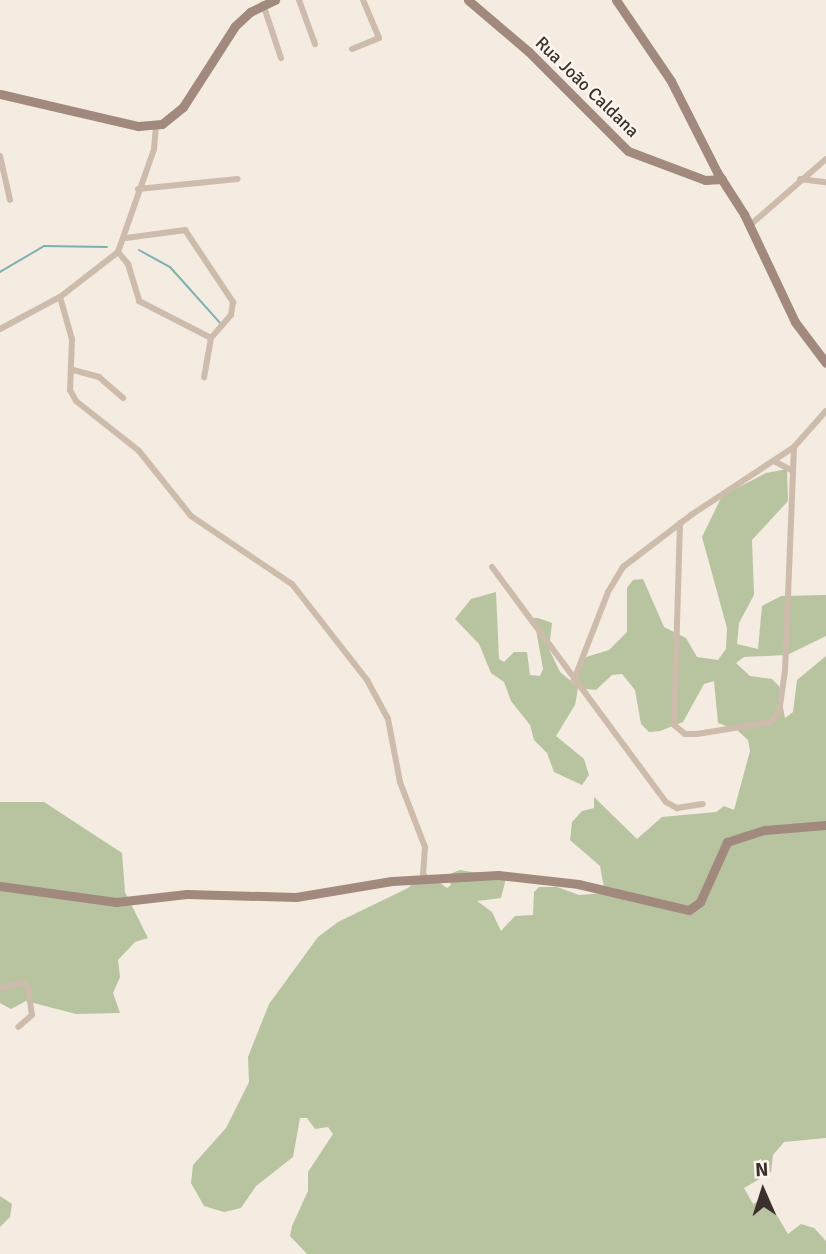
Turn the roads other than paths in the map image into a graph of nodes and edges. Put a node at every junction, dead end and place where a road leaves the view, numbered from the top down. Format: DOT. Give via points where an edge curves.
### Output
graph roads {
  1 [pos="275,0"];
  2 [pos="299,0"];
  3 [pos="373,0"];
  4 [pos="468,0"];
  5 [pos="616,0"];
  6 [pos="365,3"];
  7 [pos="264,5"];
  8 [pos="315,44"];
  9 [pos="352,49"];
  10 [pos="281,58"];
  11 [pos="0,94"];
  12 [pos="156,126"];
  13 [pos="0,156"];
  14 [pos="826,159"];
  15 [pos="719,175"];
  16 [pos="237,178"];
  17 [pos="800,179"];
  18 [pos="826,182"];
  19 [pos="138,189"];
  20 [pos="10,200"];
  21 [pos="749,226"];
  22 [pos="126,238"];
  23 [pos="118,252"];
  24 [pos="60,297"];
  25 [pos="0,329"];
  26 [pos="211,338"];
  27 [pos="826,363"];
  28 [pos="73,370"];
  29 [pos="204,377"];
  30 [pos="123,398"];
  31 [pos="826,411"];
  32 [pos="794,447"];
  33 [pos="774,461"];
  34 [pos="793,471"];
  35 [pos="680,523"];
  36 [pos="492,567"];
  37 [pos="573,682"];
  38 [pos="703,804"];
  39 [pos="826,825"];
  40 [pos="423,878"];
  41 [pos="0,886"];
  42 [pos="0,988"];
  43 [pos="18,1027"];
  1 -- 7 [label="street"];
  2 -- 8 [label="street"];
  3 -- 6 [label="street"];
  4 -- 15 [label="street, Rua João Caldana" via="528,51 628,150 696,177"];
  5 -- 15 [label="street" via="671,81"];
  6 -- 9 [label="street" via="379,38"];
  7 -- 10 [label="street"];
  7 -- 12 [label="street" via="250,12 220,44 183,107"];
  11 -- 12 [label="street"];
  12 -- 19 [label="street" via="154,149"];
  13 -- 20 [label="street"];
  14 -- 17 [label="street"];
  15 -- 21 [label="street"];
  16 -- 19 [label="street"];
  17 -- 18 [label="street"];
  17 -- 21 [label="street"];
  19 -- 22 [label="street"];
  21 -- 27 [label="street" via="795,322"];
  22 -- 23 [label="street"];
  22 -- 26 [label="street" via="189,232 234,306"];
  23 -- 24 [label="street"];
  23 -- 26 [label="street" via="128,264 139,301"];
  24 -- 25 [label="street"];
  24 -- 28 [label="street" via="72,339"];
  26 -- 29 [label="street"];
  28 -- 30 [label="street" via="99,377"];
  28 -- 40 [label="street" via="70,390 76,401 139,451 191,516 292,584 367,680 388,719 400,782 425,848"];
  31 -- 32 [label="street"];
  32 -- 33 [label="street"];
  32 -- 34 [label="street"];
  33 -- 34 [label="street"];
  33 -- 35 [label="street"];
  34 -- 35 [label="street" via="785,671 779,712 771,722 697,734 685,734 674,725"];
  35 -- 37 [label="street" via="614,578"];
  36 -- 37 [label="street"];
  37 -- 38 [label="street" via="666,802 677,808"];
  39 -- 40 [label="street" via="735,837 722,847 700,902 684,910 542,879 498,875"];
  40 -- 41 [label="street" via="296,897 187,894 116,902"];
  42 -- 43 [label="street" via="23,983 28,987 32,1015"];
}
